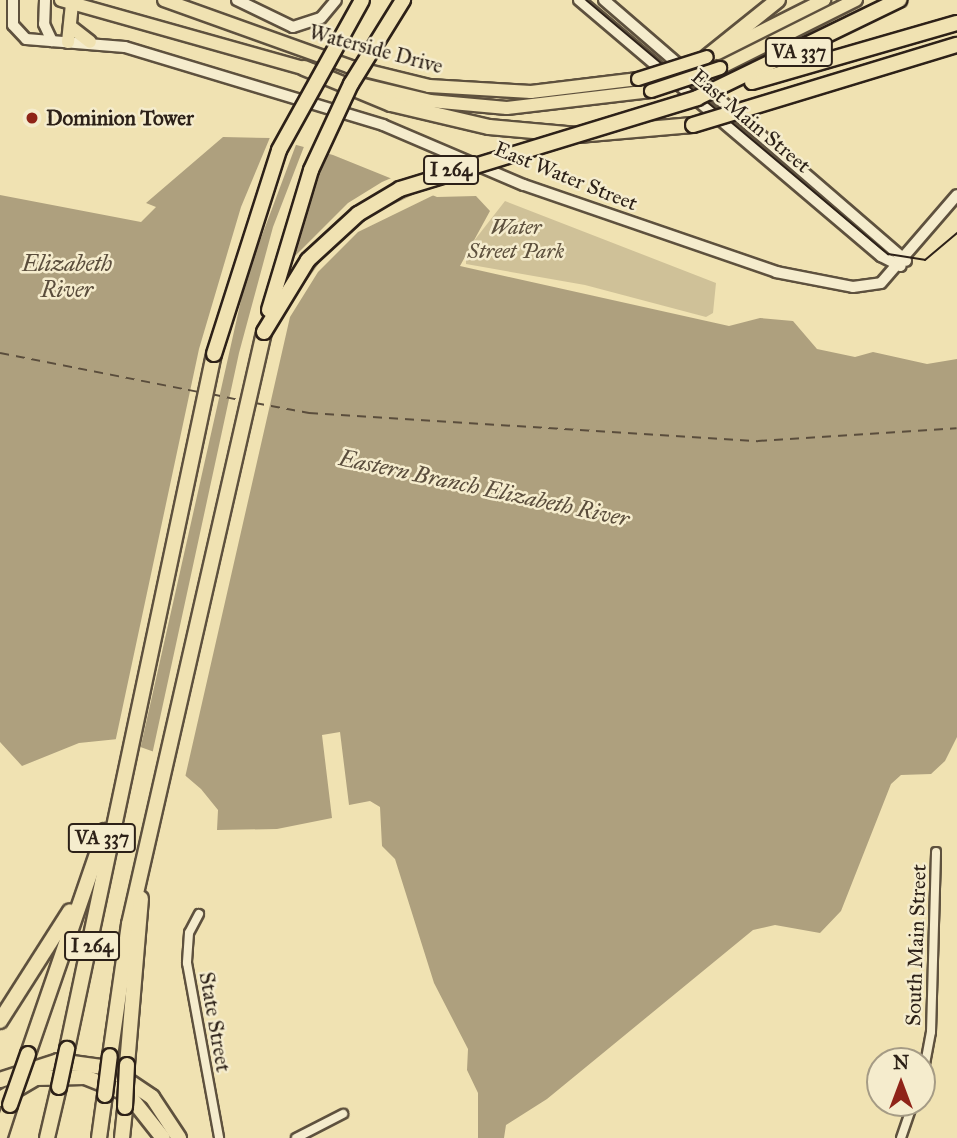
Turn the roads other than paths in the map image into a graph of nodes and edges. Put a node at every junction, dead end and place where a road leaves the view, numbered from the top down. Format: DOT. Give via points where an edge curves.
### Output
graph roads {
  1 [pos="13,0"];
  2 [pos="45,0"];
  3 [pos="164,0"];
  4 [pos="237,0"];
  5 [pos="336,0"];
  6 [pos="362,0"];
  7 [pos="402,0"];
  8 [pos="579,0"];
  9 [pos="604,0"];
  10 [pos="778,0"];
  11 [pos="824,0"];
  12 [pos="855,0"];
  13 [pos="899,0"];
  14 [pos="66,2"];
  15 [pos="957,23"];
  16 [pos="71,27"];
  17 [pos="52,41"];
  18 [pos="68,42"];
  19 [pos="90,43"];
  20 [pos="957,45"];
  21 [pos="708,57"];
  22 [pos="304,68"];
  23 [pos="697,98"];
  24 [pos="957,195"];
  25 [pos="904,263"];
  26 [pos="264,332"];
  27 [pos="120,782"];
  28 [pos="936,852"];
  29 [pos="142,873"];
  30 [pos="83,893"];
  31 [pos="199,914"];
  32 [pos="0,1021"];
  33 [pos="928,1047"];
  34 [pos="0,1080"];
  35 [pos="5,1102"];
  36 [pos="342,1114"];
  37 [pos="908,1117"];
  38 [pos="0,1136"];
  39 [pos="47,1138"];
  40 [pos="99,1138"];
  41 [pos="122,1138"];
  42 [pos="163,1138"];
  43 [pos="179,1138"];
  44 [pos="219,1138"];
  45 [pos="296,1138"];
  46 [pos="901,1138"];
  1 -- 17 [label="main road, East Water Street" via="19,36"];
  2 -- 17 [label="main road" via="44,24"];
  3 -- 21 [label="main road, Waterside Drive, bridge" via="412,83 531,92 638,79"];
  4 -- 5 [label="main road" via="293,27 321,18"];
  6 -- 27 [label="highway, I 264, bridge" via="289,128 250,226 214,354"];
  7 -- 26 [label="highway, bridge" via="351,84 311,170 280,257"];
  8 -- 25 [label="main road, East Main Street" via="878,253"];
  9 -- 25 [label="main road, East Main Street"];
  10 -- 21 [label="highway"];
  11 -- 21 [label="main road, Waterside Drive"];
  12 -- 22 [label="main road, Waterside Drive, bridge" via="720,68 651,91 579,104 489,107 412,98"];
  13 -- 23 [label="highway, VA 337, bridge"];
  14 -- 16 [label="main road"];
  14 -- 22 [label="main road, Waterside Drive"];
  15 -- 23 [label="highway, I 264, bridge"];
  16 -- 18 [label="main road"];
  16 -- 19 [label="main road"];
  17 -- 18 [label="main road, East Water Street"];
  18 -- 19 [label="main road, East Water Street"];
  19 -- 25 [label="main road, East Water Street" via="145,52 250,90 426,139 524,185 739,263 862,287 881,284"];
  20 -- 22 [label="highway, bridge" via="693,125 578,135 489,127 391,104"];
  23 -- 26 [label="highway, I 264, bridge" via="425,178 378,200 307,260"];
  24 -- 25 [label="main road, East Water Street"];
  26 -- 29 [label="highway, I 264"];
  27 -- 30 [label="highway, VA 337"];
  27 -- 39 [label="highway, I 264, bridge"];
  28 -- 33 [label="street, South Main Street"];
  29 -- 40 [label="highway, I 264, bridge"];
  29 -- 41 [label="highway, VA 337, bridge"];
  30 -- 32 [label="highway, VA 337"];
  30 -- 35 [label="highway, bridge" via="28,1054"];
  31 -- 44 [label="street, State Street" via="189,933 187,963"];
  34 -- 43 [label="highway" via="58,1061 108,1068 152,1097"];
  35 -- 38 [label="highway"];
  35 -- 42 [label="highway" via="36,1078 85,1077 128,1094"];
  36 -- 45 [label="street"];
  37 -- 46 [label="street"];
}
